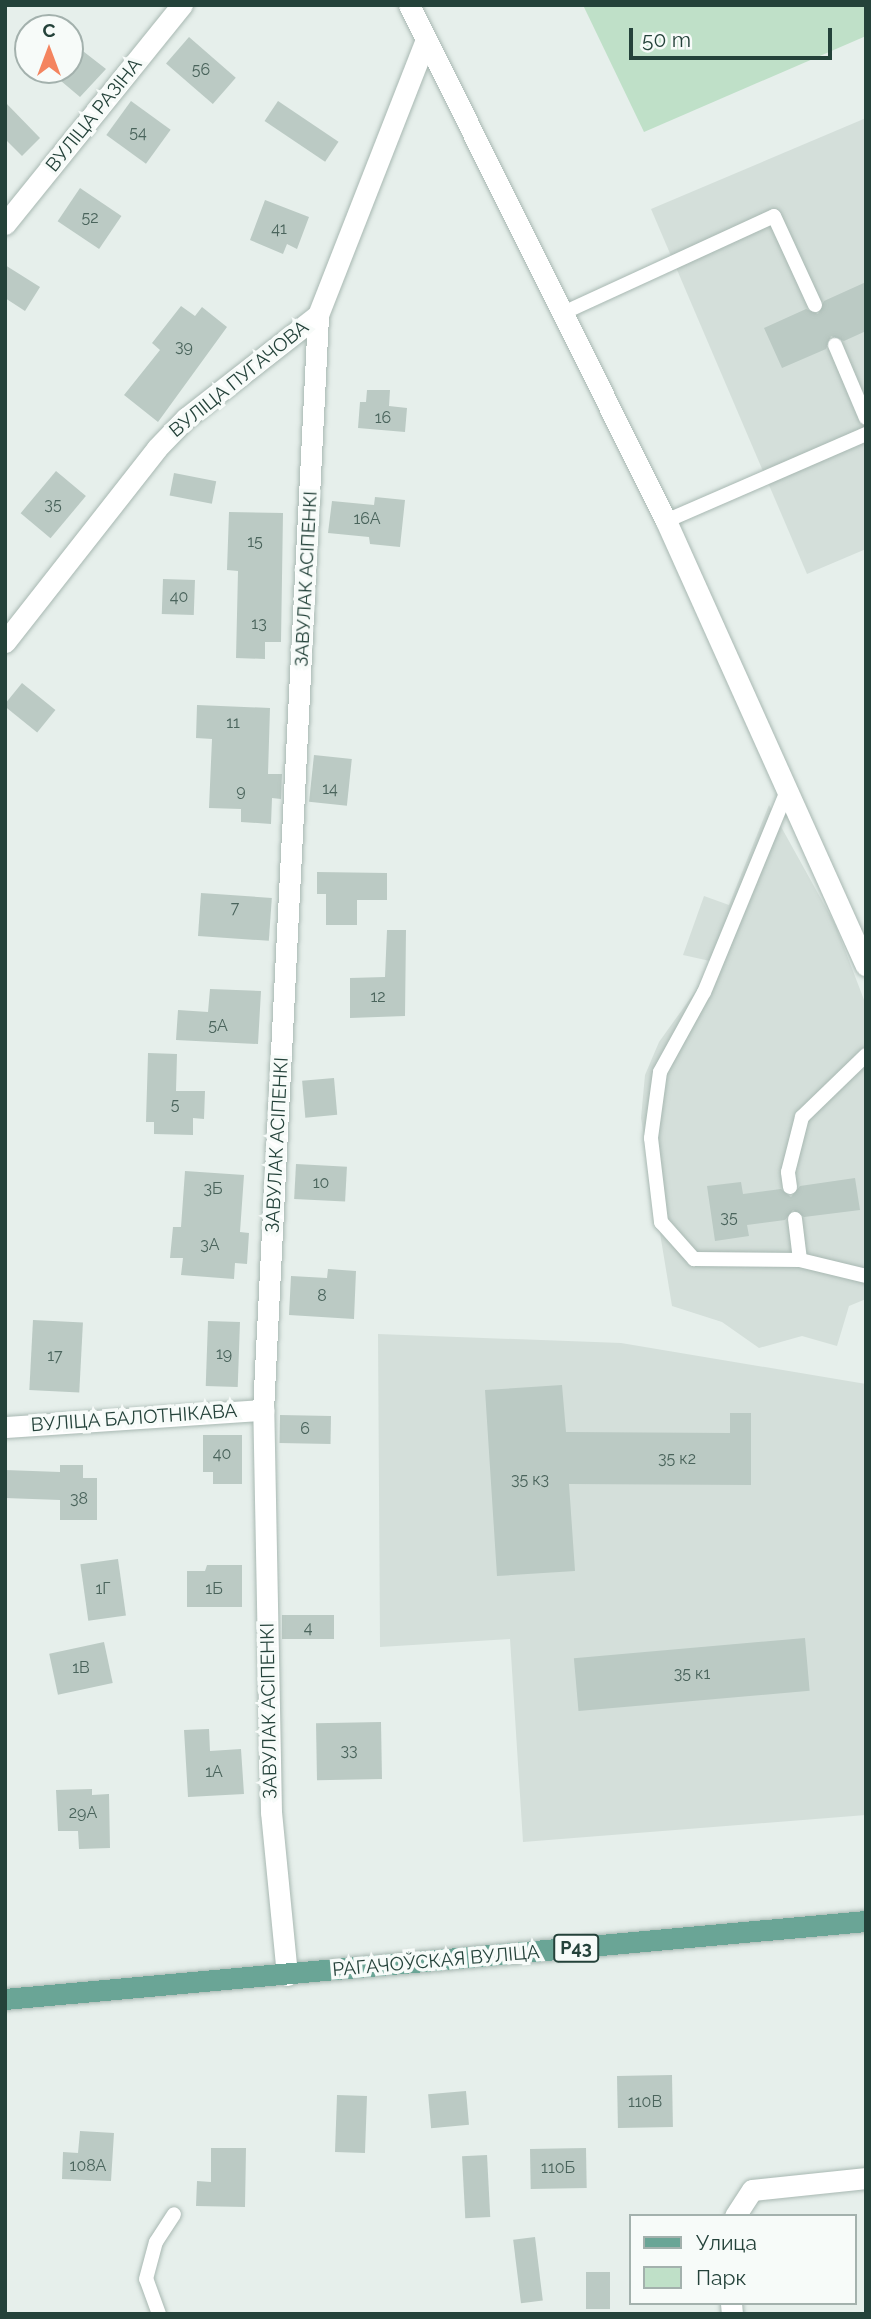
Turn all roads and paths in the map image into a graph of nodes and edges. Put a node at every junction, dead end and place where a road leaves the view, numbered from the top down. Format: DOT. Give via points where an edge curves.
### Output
graph roads {
  1 [pos="182,5"];
  2 [pos="409,5"];
  3 [pos="426,40"];
  4 [pos="5,224"];
  5 [pos="815,305"];
  6 [pos="563,313"];
  7 [pos="318,315"];
  8 [pos="835,345"];
  9 [pos="866,418"];
  10 [pos="866,434"];
  11 [pos="666,521"];
  12 [pos="5,642"];
  13 [pos="787,792"];
  14 [pos="866,965"];
  15 [pos="866,1055"];
  16 [pos="790,1187"];
  17 [pos="794,1219"];
  18 [pos="800,1260"];
  19 [pos="866,1276"];
  20 [pos="263,1410"];
  21 [pos="5,1427"];
  22 [pos="866,1921"];
  23 [pos="287,1975"];
  24 [pos="5,1999"];
  25 [pos="866,2178"];
  26 [pos="174,2214"];
  27 [pos="735,2214"];
  28 [pos="159,2314"];
  1 -- 4 [label="street, ВУЛІЦА РАЗІНА"];
  2 -- 3 [label="street"];
  3 -- 6 [label="street"];
  3 -- 7 [label="street, ВУЛІЦА ПУГАЧОВА"];
  5 -- 6 [label="lane" via="774,216"];
  6 -- 11 [label="street"];
  7 -- 12 [label="street, ВУЛІЦА ПУГАЧОВА" via="186,418 157,448"];
  7 -- 20 [label="street, ЗАВУЛАК АСІПЕНКІ"];
  8 -- 9 [label="lane"];
  10 -- 11 [label="lane"];
  11 -- 13 [label="street"];
  13 -- 14 [label="street"];
  13 -- 18 [label="lane" via="704,992 660,1072 651,1138 662,1222 694,1259"];
  15 -- 16 [label="lane" via="802,1117 788,1172"];
  17 -- 18 [label="lane"];
  18 -- 19 [label="lane"];
  20 -- 21 [label="street, ВУЛІЦА БАЛОТНІКАВА"];
  20 -- 23 [label="street, ЗАВУЛАК АСІПЕНКІ" via="271,1812"];
  22 -- 23 [label="main road, РАГАЧОЎСКАЯ ВУЛІЦА / Р43"];
  23 -- 24 [label="main road, РАГАЧОЎСКАЯ ВУЛІЦА / Р43"];
  25 -- 27 [label="street" via="752,2190"];
  26 -- 28 [label="lane" via="156,2242 146,2279"];
}
